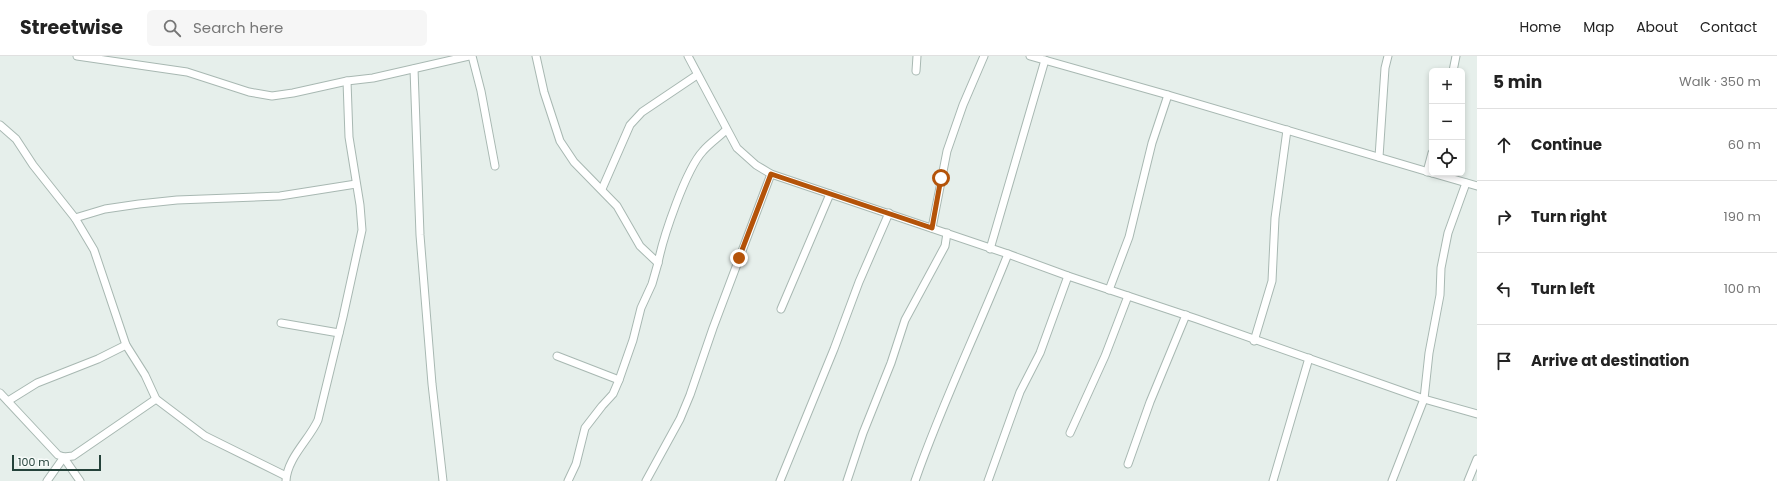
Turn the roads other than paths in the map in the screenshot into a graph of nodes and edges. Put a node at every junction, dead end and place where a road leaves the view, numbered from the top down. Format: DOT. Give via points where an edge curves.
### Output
graph roads {
  1 [pos="77,56"];
  2 [pos="470,56"];
  3 [pos="536,56"];
  4 [pos="688,56"];
  5 [pos="917,56"];
  6 [pos="984,56"];
  7 [pos="1030,56"];
  8 [pos="1388,56"];
  9 [pos="1456,56"];
  10 [pos="86,57"];
  11 [pos="1045,60"];
  12 [pos="1454,68"];
  13 [pos="414,69"];
  14 [pos="916,72"];
  15 [pos="697,74"];
  16 [pos="347,81"];
  17 [pos="1168,94"];
  18 [pos="0,125"];
  19 [pos="726,130"];
  20 [pos="1287,130"];
  21 [pos="1379,157"];
  22 [pos="495,166"];
  23 [pos="1429,171"];
  24 [pos="771,174"];
  25 [pos="1444,176"];
  26 [pos="1466,183"];
  27 [pos="356,184"];
  28 [pos="1477,186"];
  29 [pos="602,189"];
  30 [pos="830,194"];
  31 [pos="889,213"];
  32 [pos="75,218"];
  33 [pos="932,228"];
  34 [pos="947,233"];
  35 [pos="990,249"];
  36 [pos="1008,254"];
  37 [pos="658,263"];
  38 [pos="1068,276"];
  39 [pos="1110,290"];
  40 [pos="1128,296"];
  41 [pos="781,309"];
  42 [pos="1186,315"];
  43 [pos="281,322"];
  44 [pos="339,333"];
  45 [pos="1254,341"];
  46 [pos="126,345"];
  47 [pos="557,356"];
  48 [pos="1309,358"];
  49 [pos="619,380"];
  50 [pos="0,393"];
  51 [pos="156,399"];
  52 [pos="1424,399"];
  53 [pos="8,401"];
  54 [pos="1477,414"];
  55 [pos="1070,433"];
  56 [pos="64,458"];
  57 [pos="1477,459"];
  58 [pos="1128,464"];
  59 [pos="286,478"];
  60 [pos="47,481"];
  61 [pos="80,481"];
  62 [pos="444,481"];
  63 [pos="568,481"];
  64 [pos="646,481"];
  65 [pos="780,481"];
  66 [pos="847,481"];
  67 [pos="915,481"];
  68 [pos="988,481"];
  69 [pos="1273,481"];
  70 [pos="1392,481"];
  71 [pos="1468,481"];
  1 -- 10 [label="street"];
  2 -- 13 [label="street"];
  2 -- 22 [label="street" via="481,91"];
  3 -- 29 [label="street" via="544,92 560,141 574,162"];
  4 -- 15 [label="street"];
  5 -- 14 [label="street"];
  6 -- 33 [label="street" via="947,150"];
  7 -- 11 [label="street"];
  8 -- 21 [label="street"];
  9 -- 12 [label="street"];
  10 -- 16 [label="street" via="187,72 250,92 272,96"];
  11 -- 17 [label="street"];
  11 -- 35 [label="street"];
  13 -- 16 [label="street"];
  13 -- 62 [label="street" via="420,235 432,384"];
  15 -- 19 [label="street"];
  15 -- 29 [label="street" via="642,112 630,125"];
  16 -- 27 [label="street" via="349,137"];
  17 -- 20 [label="street"];
  17 -- 39 [label="street" via="1152,143 1130,237"];
  18 -- 32 [label="street" via="16,140"];
  19 -- 24 [label="street" via="745,156"];
  19 -- 37 [label="street" via="698,158 673,212"];
  20 -- 21 [label="street"];
  20 -- 45 [label="street" via="1276,218 1272,281"];
  21 -- 23 [label="street"];
  24 -- 30 [label="street"];
  24 -- 64 [label="street" via="690,396"];
  25 -- 26 [label="street"];
  26 -- 28 [label="street"];
  26 -- 52 [label="street" via="1448,233 1441,268 1440,295 1429,353"];
  27 -- 32 [label="street" via="280,196 139,204 105,209"];
  27 -- 44 [label="street" via="362,230"];
  29 -- 37 [label="street" via="617,206 640,246"];
  30 -- 31 [label="street"];
  30 -- 41 [label="street"];
  31 -- 33 [label="street"];
  31 -- 65 [label="street"];
  32 -- 46 [label="street" via="94,250"];
  33 -- 34 [label="street"];
  34 -- 35 [label="street"];
  34 -- 66 [label="street" via="945,246 905,320"];
  35 -- 36 [label="street"];
  36 -- 38 [label="street"];
  36 -- 67 [label="street" via="953,380"];
  37 -- 49 [label="street"];
  38 -- 39 [label="street"];
  38 -- 68 [label="street" via="1040,353 1022,388"];
  39 -- 40 [label="street"];
  40 -- 42 [label="street"];
  40 -- 55 [label="street" via="1105,356"];
  42 -- 48 [label="street"];
  42 -- 58 [label="street"];
  43 -- 44 [label="street"];
  44 -- 59 [label="street" via="318,420 290,465"];
  46 -- 51 [label="street" via="145,375"];
  46 -- 53 [label="street" via="37,383"];
  47 -- 49 [label="street"];
  48 -- 52 [label="street"];
  48 -- 69 [label="street"];
  49 -- 63 [label="street" via="613,394 585,428 576,464"];
  50 -- 53 [label="street"];
  51 -- 56 [label="street" via="73,456"];
  51 -- 59 [label="street" via="205,436"];
  52 -- 54 [label="street"];
  52 -- 70 [label="street"];
  53 -- 56 [label="street"];
  56 -- 60 [label="street"];
  56 -- 61 [label="street"];
  57 -- 71 [label="street"];
}
